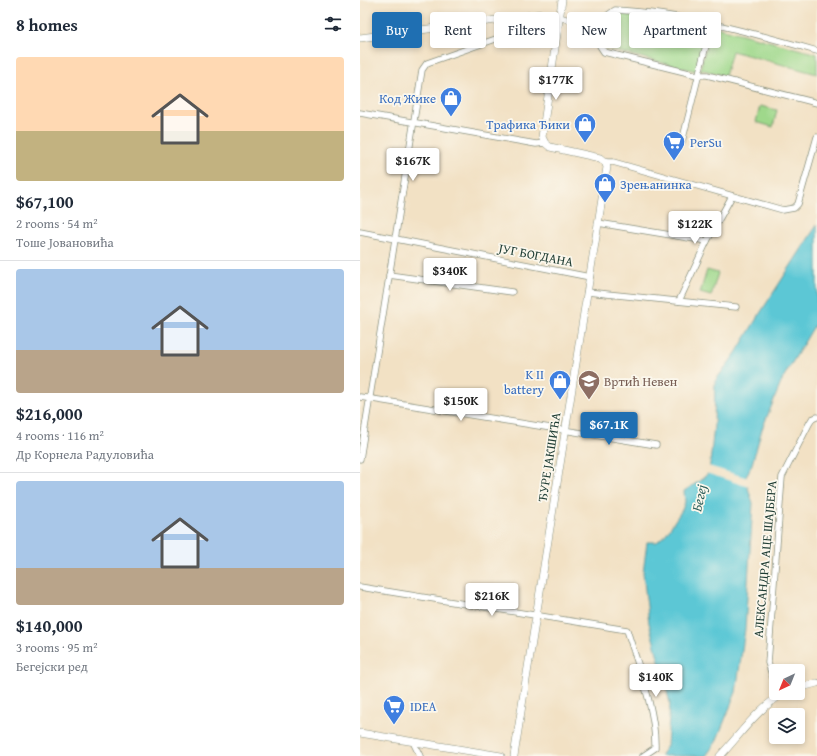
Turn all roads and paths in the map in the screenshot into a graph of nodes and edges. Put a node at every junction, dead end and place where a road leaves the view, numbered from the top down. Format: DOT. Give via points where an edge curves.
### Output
graph roads {
  1 [pos="562,0"];
  2 [pos="612,12"];
  3 [pos="643,12"];
  4 [pos="559,17"];
  5 [pos="567,19"];
  6 [pos="494,20"];
  7 [pos="721,27"];
  8 [pos="360,38"];
  9 [pos="494,40"];
  10 [pos="554,48"];
  11 [pos="601,48"];
  12 [pos="705,48"];
  13 [pos="817,51"];
  14 [pos="697,75"];
  15 [pos="817,103"];
  16 [pos="360,113"];
  17 [pos="414,122"];
  18 [pos="817,137"];
  19 [pos="682,142"];
  20 [pos="545,143"];
  21 [pos="605,162"];
  22 [pos="732,196"];
  23 [pos="598,223"];
  24 [pos="360,232"];
  25 [pos="395,239"];
  26 [pos="707,241"];
  27 [pos="389,276"];
  28 [pos="590,277"];
  29 [pos="512,292"];
  30 [pos="587,292"];
  31 [pos="679,301"];
  32 [pos="736,307"];
  33 [pos="360,398"];
  34 [pos="369,399"];
  35 [pos="816,417"];
  36 [pos="565,430"];
  37 [pos="656,445"];
  38 [pos="360,458"];
  39 [pos="360,586"];
  40 [pos="536,615"];
  41 [pos="769,666"];
  42 [pos="817,683"];
  43 [pos="805,686"];
  44 [pos="774,700"];
  45 [pos="360,733"];
  46 [pos="413,742"];
  47 [pos="420,756"];
  48 [pos="501,756"];
  49 [pos="514,756"];
  50 [pos="643,756"];
  51 [pos="720,756"];
  1 -- 4 [label="street"];
  2 -- 3 [label="street"];
  4 -- 5 [label="street"];
  6 -- 8 [label="street"];
  7 -- 13 [label="street" via="755,33"];
  9 -- 17 [label="street" via="427,64 422,70"];
  10 -- 20 [label="street" via="542,133"];
  11 -- 14 [label="street" via="604,52"];
  12 -- 14 [label="street"];
  14 -- 15 [label="street" via="707,75"];
  14 -- 19 [label="street"];
  16 -- 17 [label="street"];
  17 -- 20 [label="street" via="536,144"];
  17 -- 25 [label="street"];
  18 -- 22 [label="street" via="798,204 790,210"];
  20 -- 21 [label="street" via="554,148 600,158"];
  21 -- 22 [label="street" via="613,162"];
  21 -- 23 [label="street, ЂУРЕ ЈАКШИЋА" via="607,167"];
  22 -- 26 [label="street"];
  23 -- 26 [label="street"];
  23 -- 28 [label="street, ЂУРЕ ЈАКШИЋА"];
  24 -- 25 [label="street, ЈУГ БОГДАНА"];
  25 -- 27 [label="street"];
  25 -- 28 [label="street, ЈУГ БОГДАНА"];
  26 -- 31 [label="street"];
  27 -- 29 [label="street"];
  27 -- 34 [label="street"];
  28 -- 30 [label="street, ЂУРЕ ЈАКШИЋА"];
  30 -- 31 [label="street"];
  30 -- 36 [label="street, ЂУРЕ ЈАКШИЋА"];
  31 -- 32 [label="street"];
  33 -- 34 [label="street"];
  34 -- 36 [label="street"];
  34 -- 38 [label="street"];
  35 -- 41 [label="street, АЛЕКСАНДРА АЦЕ ШАЈБЕРА" via="809,424 782,477"];
  36 -- 37 [label="street"];
  36 -- 40 [label="street, ЂУРЕ ЈАКШИЋА"];
  39 -- 40 [label="street"];
  40 -- 49 [label="street, ЂУРЕ ЈАКШИЋА"];
  40 -- 50 [label="street" via="626,630 646,693 655,739 655,748"];
  42 -- 43 [label="street"];
  44 -- 51 [label="street"];
  45 -- 46 [label="street"];
  46 -- 47 [label="street"];
  46 -- 48 [label="street"];
}
